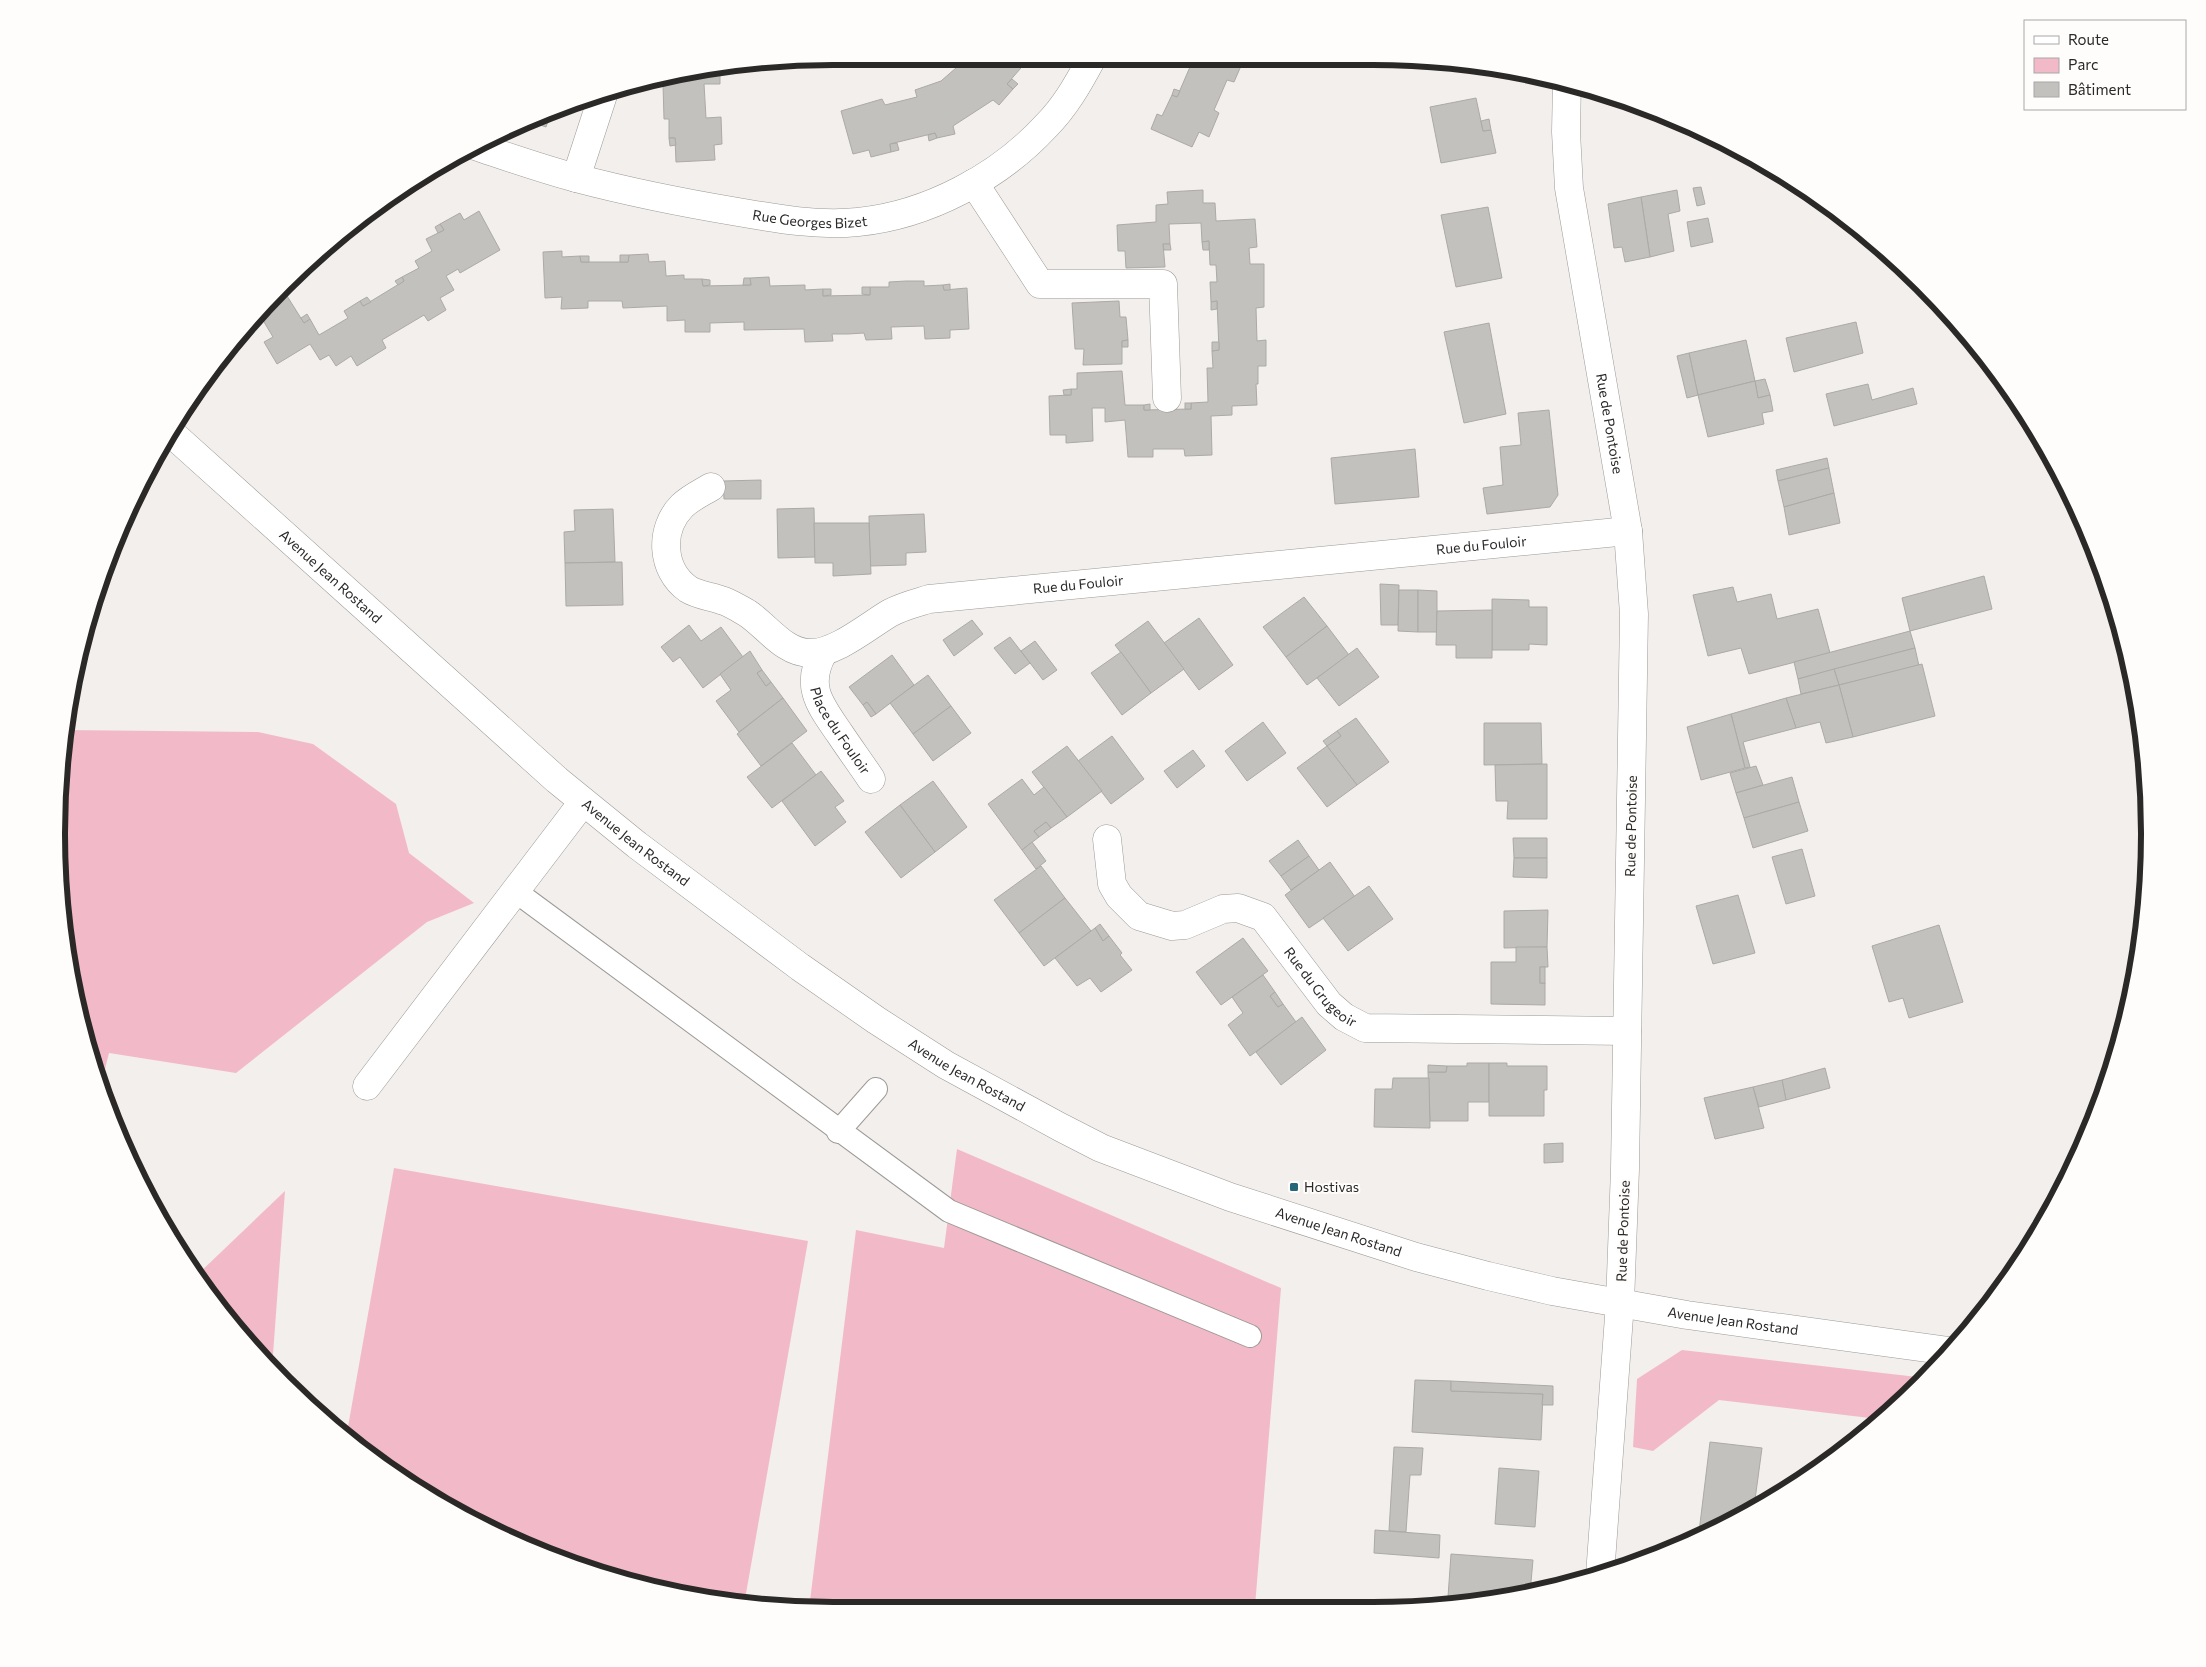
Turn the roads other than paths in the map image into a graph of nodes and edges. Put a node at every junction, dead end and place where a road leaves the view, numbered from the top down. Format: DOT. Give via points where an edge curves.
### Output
graph roads {
  1 [pos="1088,65"];
  2 [pos="1567,90"];
  3 [pos="601,101"];
  4 [pos="485,149"];
  5 [pos="576,178"];
  6 [pos="974,182"];
  7 [pos="1167,398"];
  8 [pos="176,437"];
  9 [pos="711,487"];
  10 [pos="1628,531"];
  11 [pos="823,653"];
  12 [pos="871,779"];
  13 [pos="583,802"];
  14 [pos="1107,839"];
  15 [pos="515,891"];
  16 [pos="1628,1031"];
  17 [pos="367,1086"];
  18 [pos="876,1089"];
  19 [pos="838,1132"];
  20 [pos="1620,1303"];
  21 [pos="1250,1336"];
  22 [pos="1941,1350"];
  23 [pos="1601,1567"];
  1 -- 6 [label="street, Rue Georges Bizet" via="1067,100 1046,126"];
  2 -- 10 [label="street, Rue de Pontoise" via="1566,149 1570,196"];
  3 -- 5 [label="street"];
  4 -- 5 [label="street, Rue Georges Bizet"];
  5 -- 6 [label="street, Rue Georges Bizet" via="715,208 831,224 896,216 939,201"];
  6 -- 7 [label="street" via="1040,284 1163,284"];
  8 -- 13 [label="street, Avenue Jean Rostand"];
  9 -- 11 [label="street" via="682,505 669,529 667,558 679,580 698,594 738,607 792,649"];
  10 -- 11 [label="street, Rue du Fouloir" via="929,599 891,613"];
  10 -- 16 [label="street, Rue de Pontoise" via="1634,624"];
  11 -- 12 [label="street, Place du Fouloir" via="814,677 819,703"];
  13 -- 15 [label="street"];
  13 -- 20 [label="street, Avenue Jean Rostand" via="706,898 876,1020 946,1065 1101,1148 1230,1198 1416,1257 1552,1291"];
  14 -- 16 [label="street, Rue du Grugeoir" via="1112,884 1128,907 1139,916 1172,926 1185,925 1223,909 1238,908 1263,917 1329,1004 1365,1028"];
  15 -- 17 [label="street"];
  15 -- 19 [label="lane"];
  16 -- 20 [label="street, Rue de Pontoise"];
  18 -- 19 [label="lane"];
  19 -- 21 [label="lane" via="949,1211"];
  20 -- 22 [label="street, Avenue Jean Rostand" via="1787,1330"];
  20 -- 23 [label="street, Rue de Pontoise"];
}
